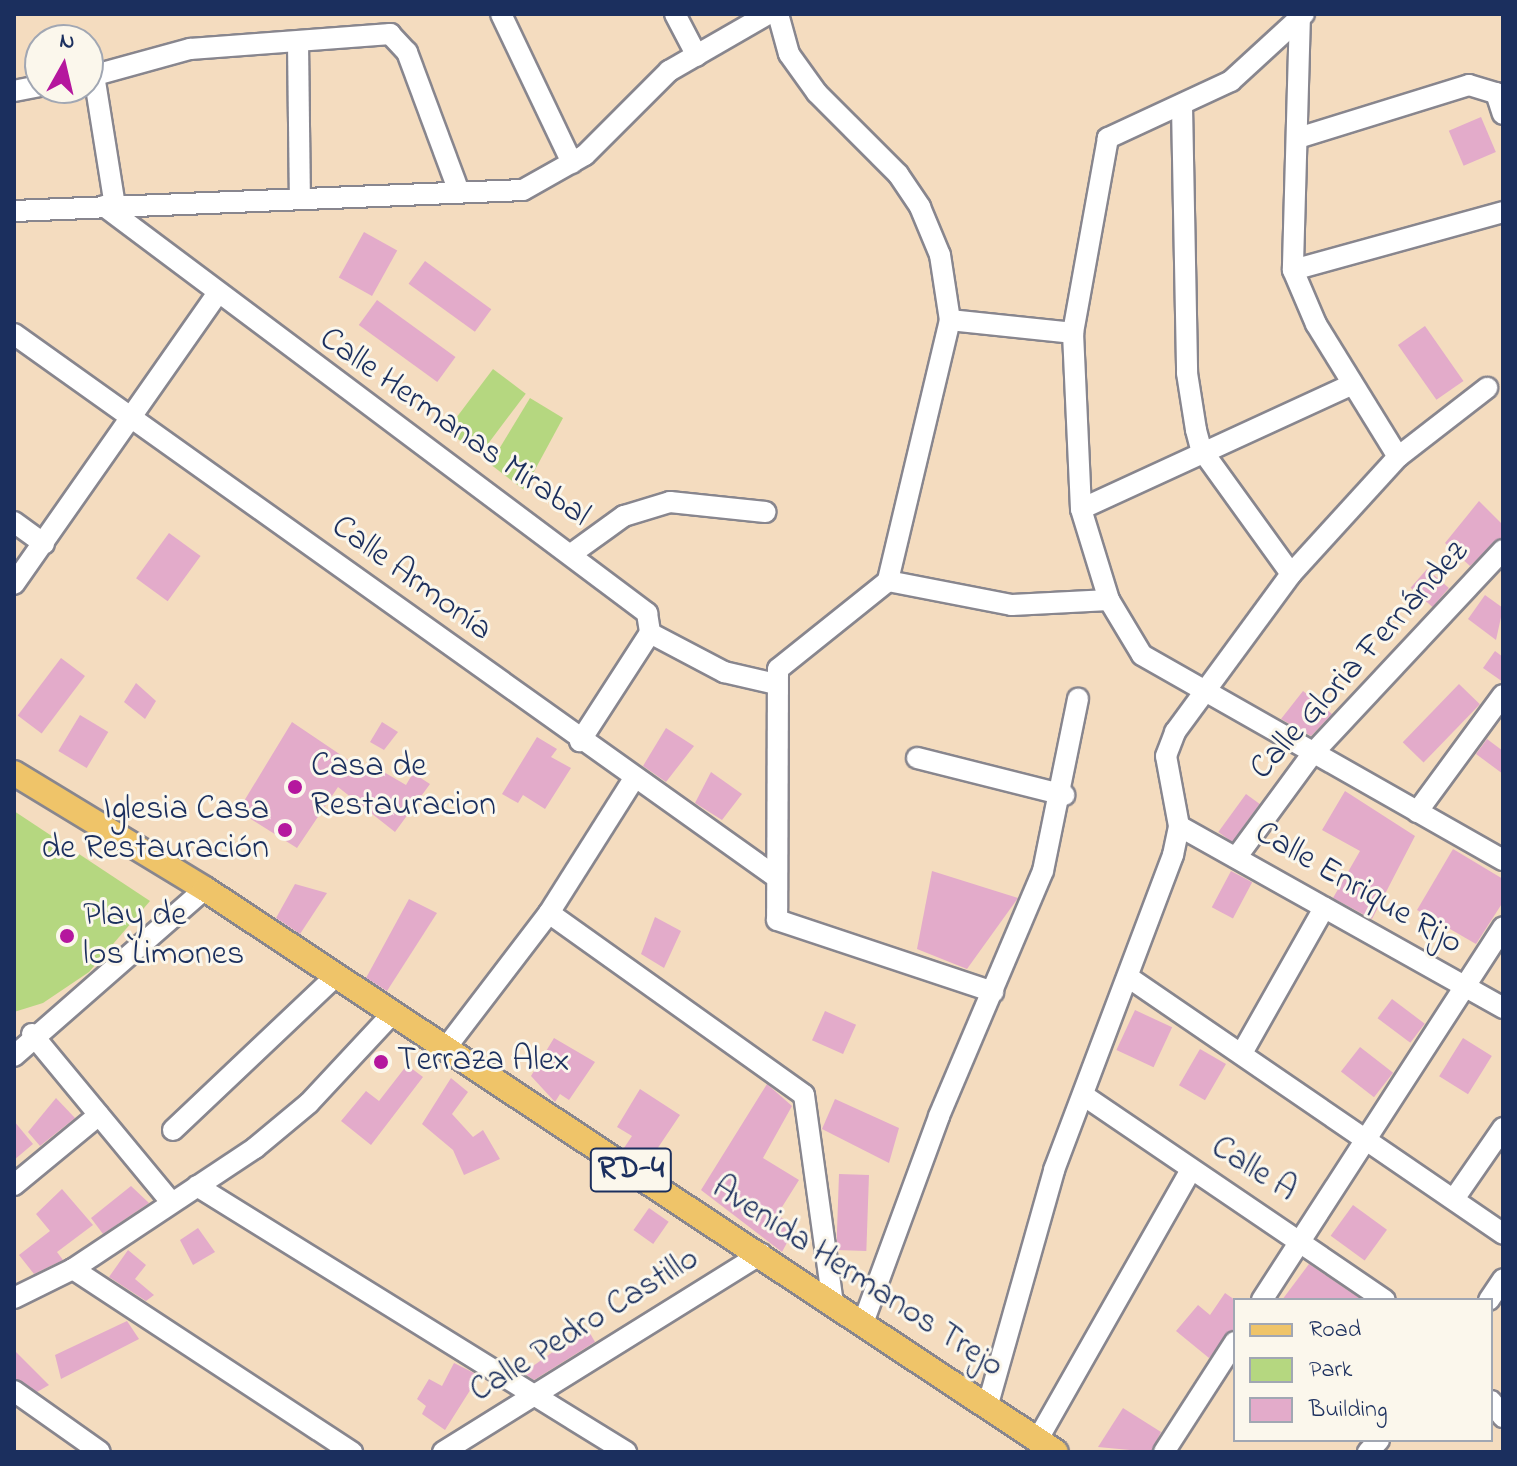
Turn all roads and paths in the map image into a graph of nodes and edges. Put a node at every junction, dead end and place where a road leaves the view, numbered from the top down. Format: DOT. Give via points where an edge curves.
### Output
graph roads {
  1 [pos="501,14"];
  2 [pos="675,14"];
  3 [pos="768,14"];
  4 [pos="778,14"];
  5 [pos="1301,16"];
  6 [pos="298,42"];
  7 [pos="697,56"];
  8 [pos="104,72"];
  9 [pos="95,104"];
  10 [pos="1182,106"];
  11 [pos="1503,114"];
  12 [pos="1298,138"];
  13 [pos="572,163"];
  14 [pos="459,192"];
  15 [pos="300,197"];
  16 [pos="109,206"];
  17 [pos="14,211"];
  18 [pos="1503,212"];
  19 [pos="1293,270"];
  20 [pos="216,296"];
  21 [pos="950,320"];
  22 [pos="1073,333"];
  23 [pos="14,334"];
  24 [pos="1353,384"];
  25 [pos="1487,388"];
  26 [pos="133,417"];
  27 [pos="1201,449"];
  28 [pos="1398,457"];
  29 [pos="1081,509"];
  30 [pos="765,512"];
  31 [pos="14,522"];
  32 [pos="44,544"];
  33 [pos="1503,550"];
  34 [pos="574,552"];
  35 [pos="1291,574"];
  36 [pos="888,581"];
  37 [pos="14,584"];
  38 [pos="1109,600"];
  39 [pos="650,633"];
  40 [pos="776,684"];
  41 [pos="1204,694"];
  42 [pos="1503,695"];
  43 [pos="1078,699"];
  44 [pos="580,741"];
  45 [pos="1313,753"];
  46 [pos="917,758"];
  47 [pos="14,773"];
  48 [pos="633,780"];
  49 [pos="1064,795"];
  50 [pos="1417,812"];
  51 [pos="1179,826"];
  52 [pos="1238,855"];
  53 [pos="1503,860"];
  54 [pos="772,874"];
  55 [pos="205,889"];
  56 [pos="1324,908"];
  57 [pos="549,913"];
  58 [pos="1503,927"];
  59 [pos="335,977"];
  60 [pos="1131,979"];
  61 [pos="1466,989"];
  62 [pos="993,992"];
  63 [pos="1503,1008"];
  64 [pos="392,1014"];
  65 [pos="32,1034"];
  66 [pos="445,1049"];
  67 [pos="1242,1053"];
  68 [pos="14,1056"];
  69 [pos="1086,1097"];
  70 [pos="99,1115"];
  71 [pos="1503,1128"];
  72 [pos="173,1130"];
  73 [pos="1366,1138"];
  74 [pos="1191,1170"];
  75 [pos="14,1185"];
  76 [pos="197,1186"];
  77 [pos="1456,1196"];
  78 [pos="170,1201"];
  79 [pos="1503,1234"];
  80 [pos="1304,1238"];
  81 [pos="761,1254"];
  82 [pos="73,1269"];
  83 [pos="1503,1279"];
  84 [pos="14,1298"];
  85 [pos="1263,1298"];
  86 [pos="1382,1298"];
  87 [pos="1490,1298"];
  88 [pos="833,1303"];
  89 [pos="863,1323"];
  90 [pos="1233,1345"];
  91 [pos="14,1391"];
  92 [pos="540,1394"];
  93 [pos="988,1404"];
  94 [pos="1047,1446"];
  95 [pos="100,1452"];
  96 [pos="352,1452"];
  97 [pos="443,1452"];
  98 [pos="626,1452"];
  99 [pos="1164,1452"];
  1 -- 13 [label="street"];
  2 -- 7 [label="street"];
  3 -- 7 [label="street" via="749,19"];
  4 -- 21 [label="street" via="789,54 817,93 898,174 920,207 940,255"];
  5 -- 10 [label="street" via="1231,81"];
  5 -- 12 [label="street"];
  6 -- 8 [label="street" via="190,49"];
  6 -- 14 [label="street" via="399,38"];
  6 -- 15 [label="street"];
  7 -- 13 [label="street" via="669,71"];
  9 -- 16 [label="street"];
  10 -- 22 [label="street" via="1136,120 1108,138"];
  10 -- 27 [label="street" via="1187,373"];
  11 -- 12 [label="street" via="1496,93 1469,85"];
  12 -- 19 [label="street"];
  13 -- 14 [label="street" via="523,190"];
  14 -- 15 [label="street"];
  15 -- 16 [label="street"];
  16 -- 17 [label="street"];
  16 -- 20 [label="street, Calle Hermanas Mirabal"];
  18 -- 19 [label="street"];
  19 -- 24 [label="street" via="1316,324"];
  20 -- 26 [label="street"];
  20 -- 34 [label="street, Calle Hermanas Mirabal"];
  21 -- 22 [label="street"];
  21 -- 36 [label="street"];
  22 -- 29 [label="street"];
  23 -- 26 [label="street, Calle Armonía"];
  24 -- 27 [label="street"];
  24 -- 28 [label="street"];
  25 -- 28 [label="street"];
  26 -- 32 [label="street"];
  26 -- 44 [label="street, Calle Armonía"];
  27 -- 29 [label="street"];
  27 -- 35 [label="street"];
  28 -- 35 [label="street"];
  29 -- 38 [label="street"];
  30 -- 34 [label="street" via="670,502 624,516"];
  31 -- 32 [label="street"];
  32 -- 37 [label="street"];
  33 -- 45 [label="street, Calle Gloria Fernández"];
  34 -- 39 [label="street, Calle Hermanas Mirabal" via="647,613"];
  35 -- 41 [label="street"];
  36 -- 38 [label="street" via="947,598 1012,605"];
  36 -- 40 [label="street" via="789,655"];
  38 -- 41 [label="street" via="1142,655"];
  39 -- 40 [label="street" via="724,672"];
  39 -- 44 [label="street"];
  40 -- 54 [label="street"];
  41 -- 45 [label="street"];
  41 -- 51 [label="street" via="1166,756"];
  42 -- 50 [label="street"];
  43 -- 49 [label="street"];
  44 -- 48 [label="street, Calle Armonía"];
  45 -- 50 [label="street"];
  45 -- 52 [label="street, Calle Gloria Fernández"];
  46 -- 49 [label="street"];
  47 -- 55 [label="main road, Avenida Hermanos Trejo / RD-4"];
  48 -- 54 [label="street, Calle Armonía"];
  48 -- 57 [label="street"];
  49 -- 62 [label="street" via="1043,871"];
  50 -- 53 [label="street"];
  51 -- 52 [label="street, Calle Enrique Rijo"];
  51 -- 60 [label="street"];
  52 -- 56 [label="street, Calle Enrique Rijo"];
  54 -- 62 [label="street" via="777,920"];
  55 -- 59 [label="main road, Avenida Hermanos Trejo / RD-4"];
  55 -- 65 [label="street"];
  56 -- 61 [label="street, Calle Enrique Rijo"];
  56 -- 67 [label="street"];
  57 -- 66 [label="street"];
  57 -- 88 [label="street" via="804,1095"];
  58 -- 61 [label="street"];
  59 -- 64 [label="main road, Avenida Hermanos Trejo / RD-4"];
  59 -- 72 [label="street"];
  60 -- 67 [label="street"];
  60 -- 69 [label="street"];
  61 -- 63 [label="street, Calle Enrique Rijo"];
  61 -- 73 [label="street"];
  62 -- 89 [label="street"];
  64 -- 66 [label="main road, Avenida Hermanos Trejo / RD-4"];
  64 -- 76 [label="street" via="309,1103"];
  65 -- 68 [label="street"];
  65 -- 70 [label="street"];
  66 -- 81 [label="main road, Avenida Hermanos Trejo / RD-4"];
  67 -- 73 [label="street"];
  69 -- 74 [label="street, Calle A"];
  69 -- 93 [label="street" via="1022,1267"];
  70 -- 75 [label="street"];
  70 -- 78 [label="street"];
  71 -- 77 [label="street"];
  73 -- 77 [label="street"];
  73 -- 80 [label="street"];
  74 -- 80 [label="street, Calle A"];
  74 -- 94 [label="street"];
  76 -- 78 [label="street"];
  76 -- 92 [label="street"];
  77 -- 79 [label="street"];
  78 -- 82 [label="street"];
  80 -- 85 [label="street"];
  80 -- 86 [label="street, Calle A"];
  81 -- 88 [label="main road, Avenida Hermanos Trejo / RD-4"];
  81 -- 92 [label="street, Calle Pedro Castillo"];
  82 -- 84 [label="street"];
  82 -- 96 [label="street"];
  83 -- 87 [label="street"];
  88 -- 89 [label="main road, Avenida Hermanos Trejo / RD-4"];
  89 -- 93 [label="main road, Avenida Hermanos Trejo / RD-4"];
  90 -- 99 [label="street"];
  91 -- 95 [label="street"];
  92 -- 97 [label="street, Calle Pedro Castillo"];
  92 -- 98 [label="street"];
  93 -- 94 [label="main road, Avenida Hermanos Trejo / RD-4"];
}
